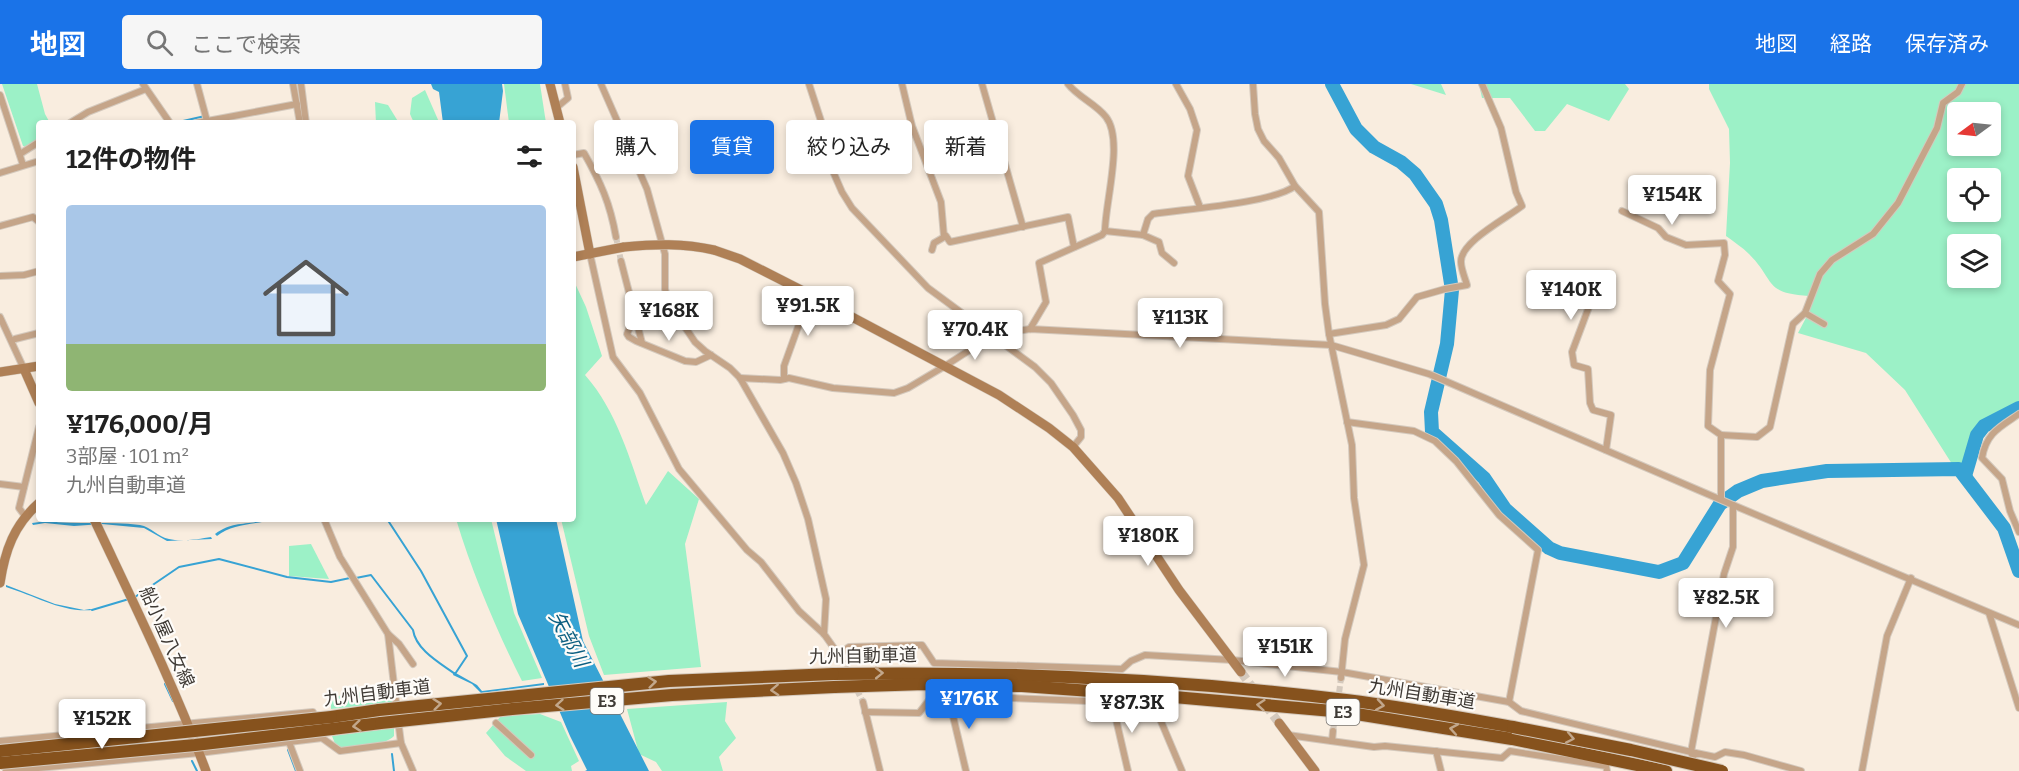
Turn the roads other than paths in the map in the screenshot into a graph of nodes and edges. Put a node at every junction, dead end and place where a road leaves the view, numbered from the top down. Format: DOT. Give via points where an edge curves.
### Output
graph roads {
  1 [pos="197,84"];
  2 [pos="285,84"];
  3 [pos="293,84"];
  4 [pos="301,84"];
  5 [pos="550,84"];
  6 [pos="565,84"];
  7 [pos="601,84"];
  8 [pos="809,84"];
  9 [pos="902,84"];
  10 [pos="982,84"];
  11 [pos="1068,84"];
  12 [pos="1176,84"];
  13 [pos="1253,84"];
  14 [pos="1482,84"];
  15 [pos="1962,84"];
  16 [pos="144,86"];
  17 [pos="0,95"];
  18 [pos="297,104"];
  19 [pos="556,108"];
  20 [pos="75,120"];
  21 [pos="168,120"];
  22 [pos="207,120"];
  23 [pos="212,120"];
  24 [pos="300,120"];
  25 [pos="306,120"];
  26 [pos="559,120"];
  27 [pos="36,144"];
  28 [pos="20,154"];
  29 [pos="576,154"];
  30 [pos="36,162"];
  31 [pos="23,165"];
  32 [pos="0,173"];
  33 [pos="576,182"];
  34 [pos="1295,186"];
  35 [pos="1200,207"];
  36 [pos="1622,211"];
  37 [pos="36,220"];
  38 [pos="0,226"];
  39 [pos="1023,227"];
  40 [pos="1105,231"];
  41 [pos="1143,235"];
  42 [pos="616,237"];
  43 [pos="944,237"];
  44 [pos="1074,247"];
  45 [pos="932,250"];
  46 [pos="590,254"];
  47 [pos="576,256"];
  48 [pos="621,261"];
  49 [pos="1174,263"];
  50 [pos="36,272"];
  51 [pos="0,276"];
  52 [pos="1599,280"];
  53 [pos="805,292"];
  54 [pos="1805,313"];
  55 [pos="634,315"];
  56 [pos="0,317"];
  57 [pos="1824,324"];
  58 [pos="1030,329"];
  59 [pos="36,334"];
  60 [pos="1329,334"];
  61 [pos="993,335"];
  62 [pos="15,339"];
  63 [pos="642,343"];
  64 [pos="1331,345"];
  65 [pos="711,355"];
  66 [pos="945,366"];
  67 [pos="36,367"];
  68 [pos="24,369"];
  69 [pos="0,372"];
  70 [pos="741,378"];
  71 [pos="784,379"];
  72 [pos="36,396"];
  73 [pos="2019,414"];
  74 [pos="1347,422"];
  75 [pos="1721,435"];
  76 [pos="36,439"];
  77 [pos="1073,447"];
  78 [pos="1606,450"];
  79 [pos="0,484"];
  80 [pos="24,487"];
  81 [pos="1721,499"];
  82 [pos="1733,505"];
  83 [pos="36,506"];
  84 [pos="25,516"];
  85 [pos="95,522"];
  86 [pos="325,522"];
  87 [pos="2019,532"];
  88 [pos="1911,578"];
  89 [pos="0,583"];
  90 [pos="1989,613"];
  91 [pos="2019,625"];
  92 [pos="388,634"];
  93 [pos="824,634"];
  94 [pos="1232,660"];
  95 [pos="413,664"];
  96 [pos="1240,672"];
  97 [pos="1341,675"];
  98 [pos="925,678"];
  99 [pos="948,695"];
  100 [pos="862,702"];
  101 [pos="1509,702"];
  102 [pos="2019,708"];
  103 [pos="865,712"];
  104 [pos="380,717"];
  105 [pos="1160,719"];
  106 [pos="332,723"];
  107 [pos="496,723"];
  108 [pos="1279,723"];
  109 [pos="188,725"];
  110 [pos="1333,731"];
  111 [pos="1512,733"];
  112 [pos="1288,735"];
  113 [pos="322,738"];
  114 [pos="0,741"];
  115 [pos="1332,741"];
  116 [pos="289,742"];
  117 [pos="401,743"];
  118 [pos="0,751"];
  119 [pos="1436,751"];
  120 [pos="1691,752"];
  121 [pos="199,753"];
  122 [pos="531,755"];
  123 [pos="0,763"];
  124 [pos="6,771"];
  125 [pos="206,771"];
  126 [pos="300,771"];
  127 [pos="412,771"];
  128 [pos="880,771"];
  129 [pos="966,771"];
  130 [pos="1128,771"];
  131 [pos="1182,771"];
  132 [pos="1315,771"];
  133 [pos="1441,771"];
  134 [pos="1607,771"];
  135 [pos="1666,771"];
  136 [pos="1698,771"];
  137 [pos="1722,771"];
  138 [pos="1801,771"];
  139 [pos="1862,771"];
  1 -- 22 [label="street"];
  2 -- 3 [label="street"];
  3 -- 18 [label="street"];
  4 -- 25 [label="street"];
  5 -- 19 [label="main road"];
  6 -- 19 [label="street" via="568,98"];
  7 -- 65 [label="street" via="647,189 665,254 668,302 695,342"];
  8 -- 61 [label="street" via="831,167 852,208 928,288"];
  9 -- 43 [label="street" via="912,126 941,202"];
  10 -- 39 [label="street"];
  11 -- 40 [label="street" via="1112,126 1113,168"];
  12 -- 35 [label="street" via="1197,130 1188,176"];
  13 -- 34 [label="street" via="1258,129"];
  14 -- 60 [label="street" via="1501,128 1522,206 1465,249 1461,261 1467,285 1417,297 1399,319 1386,325"];
  15 -- 54 [label="street" via="1943,103 1937,128 1898,203 1872,234 1832,260 1820,274"];
  16 -- 20 [label="street"];
  16 -- 21 [label="street"];
  17 -- 28 [label="street"];
  18 -- 23 [label="street"];
  18 -- 24 [label="street"];
  19 -- 26 [label="main road"];
  27 -- 28 [label="street"];
  28 -- 31 [label="street"];
  29 -- 42 [label="street" via="584,153 603,186"];
  30 -- 31 [label="street"];
  31 -- 32 [label="street"];
  33 -- 46 [label="main road"];
  34 -- 35 [label="street" via="1287,192"];
  34 -- 60 [label="street" via="1319,212"];
  35 -- 41 [label="street" via="1154,214"];
  36 -- 75 [label="street" via="1686,245 1724,243 1718,281 1730,294 1710,370 1708,426"];
  37 -- 38 [label="street"];
  39 -- 43 [label="street" via="950,242"];
  39 -- 44 [label="street" via="1068,217"];
  40 -- 41 [label="street"];
  40 -- 44 [label="street"];
  41 -- 49 [label="street" via="1159,242 1161,253"];
  43 -- 45 [label="street" via="934,243"];
  44 -- 58 [label="street" via="1039,263 1046,302"];
  46 -- 47 [label="main road"];
  46 -- 53 [label="main road, bridge" via="624,247 694,246 740,259"];
  46 -- 93 [label="street" via="613,357 640,393 680,469 747,550 762,562 799,611"];
  48 -- 55 [label="street"];
  50 -- 51 [label="street"];
  52 -- 78 [label="street" via="1572,352 1574,365 1588,369 1593,410 1611,415"];
  53 -- 66 [label="main road"];
  53 -- 71 [label="street" via="802,316 784,366"];
  54 -- 57 [label="street"];
  54 -- 75 [label="street" via="1793,324 1770,427 1757,437"];
  55 -- 63 [label="street"];
  55 -- 63 [label="street" via="627,334"];
  56 -- 68 [label="street"];
  58 -- 61 [label="street"];
  58 -- 64 [label="street"];
  59 -- 62 [label="street"];
  60 -- 64 [label="street"];
  61 -- 66 [label="street"];
  61 -- 77 [label="street" via="1035,367 1059,394 1081,430"];
  63 -- 65 [label="street" via="685,361 696,362"];
  64 -- 74 [label="street"];
  64 -- 78 [label="street" via="1429,374"];
  65 -- 70 [label="street"];
  66 -- 71 [label="street" via="894,393"];
  66 -- 77 [label="main road" via="1022,409"];
  67 -- 68 [label="main road"];
  68 -- 69 [label="main road"];
  68 -- 72 [label="main road"];
  70 -- 71 [label="street"];
  70 -- 93 [label="street" via="783,453 808,519 826,599"];
  73 -- 87 [label="street" via="1984,444 1982,458 2002,479"];
  74 -- 97 [label="street" via="1364,565 1345,639"];
  74 -- 101 [label="street" via="1414,431 1435,441 1499,515 1538,550"];
  75 -- 81 [label="street"];
  76 -- 80 [label="street"];
  77 -- 94 [label="main road" via="1118,498 1179,590"];
  78 -- 81 [label="street"];
  79 -- 80 [label="street"];
  80 -- 84 [label="street" via="19,508"];
  81 -- 82 [label="street"];
  82 -- 88 [label="street"];
  82 -- 120 [label="street" via="1732,547"];
  83 -- 84 [label="main road"];
  84 -- 89 [label="main road" via="6,555"];
  85 -- 109 [label="main road, 船小屋八女線"];
  86 -- 92 [label="street" via="340,557"];
  88 -- 90 [label="street"];
  88 -- 139 [label="street" via="1887,636"];
  90 -- 91 [label="street"];
  90 -- 102 [label="street"];
  92 -- 95 [label="street"];
  92 -- 117 [label="street"];
  93 -- 94 [label="street" via="839,656 849,646 922,645 934,663 1122,669 1145,655"];
  94 -- 96 [label="main road"];
  94 -- 97 [label="street"];
  97 -- 101 [label="street"];
  98 -- 104 [label="highway, 九州自動車道 / E3, one-way, bridge"];
  104 -- 98 [label="highway, 九州自動車道 / E3, one-way, bridge" via="669,681 833,674"];
  111 -- 98 [label="highway, 九州自動車道 / E3, one-way" via="1344,712"];
  98 -- 111 [label="highway, 九州自動車道 / E3, one-way" via="1022,674 1176,683 1347,700"];
  99 -- 103 [label="street" via="933,695 919,713"];
  99 -- 129 [label="street"];
  99 -- 130 [label="street" via="1112,702"];
  100 -- 103 [label="street"];
  101 -- 120 [label="street" via="1521,711"];
  103 -- 128 [label="street"];
  104 -- 106 [label="highway, 九州自動車道 / E3"];
  105 -- 131 [label="street"];
  106 -- 118 [label="highway, 九州自動車道 / E3, bridge"];
  106 -- 123 [label="highway, 九州自動車道 / E3, bridge" via="195,745"];
  107 -- 122 [label="street"];
  108 -- 112 [label="main road"];
  109 -- 113 [label="street" via="313,712"];
  109 -- 114 [label="street"];
  109 -- 121 [label="main road, 船小屋八女線"];
  110 -- 115 [label="street"];
  111 -- 135 [label="highway, 九州自動車道 / E3"];
  111 -- 137 [label="highway, 九州自動車道 / E3, one-way, bridge" via="1632,750"];
  112 -- 115 [label="street"];
  112 -- 132 [label="main road"];
  113 -- 116 [label="street"];
  113 -- 117 [label="street" via="340,751"];
  115 -- 119 [label="street"];
  116 -- 121 [label="street"];
  116 -- 126 [label="street"];
  117 -- 127 [label="street"];
  119 -- 133 [label="street"];
  119 -- 134 [label="street" via="1503,758 1510,751 1606,766"];
  120 -- 136 [label="street"];
  120 -- 138 [label="street" via="1715,757 1725,752 1744,755"];
  121 -- 124 [label="street"];
  121 -- 125 [label="main road, 船小屋八女線"];
}
